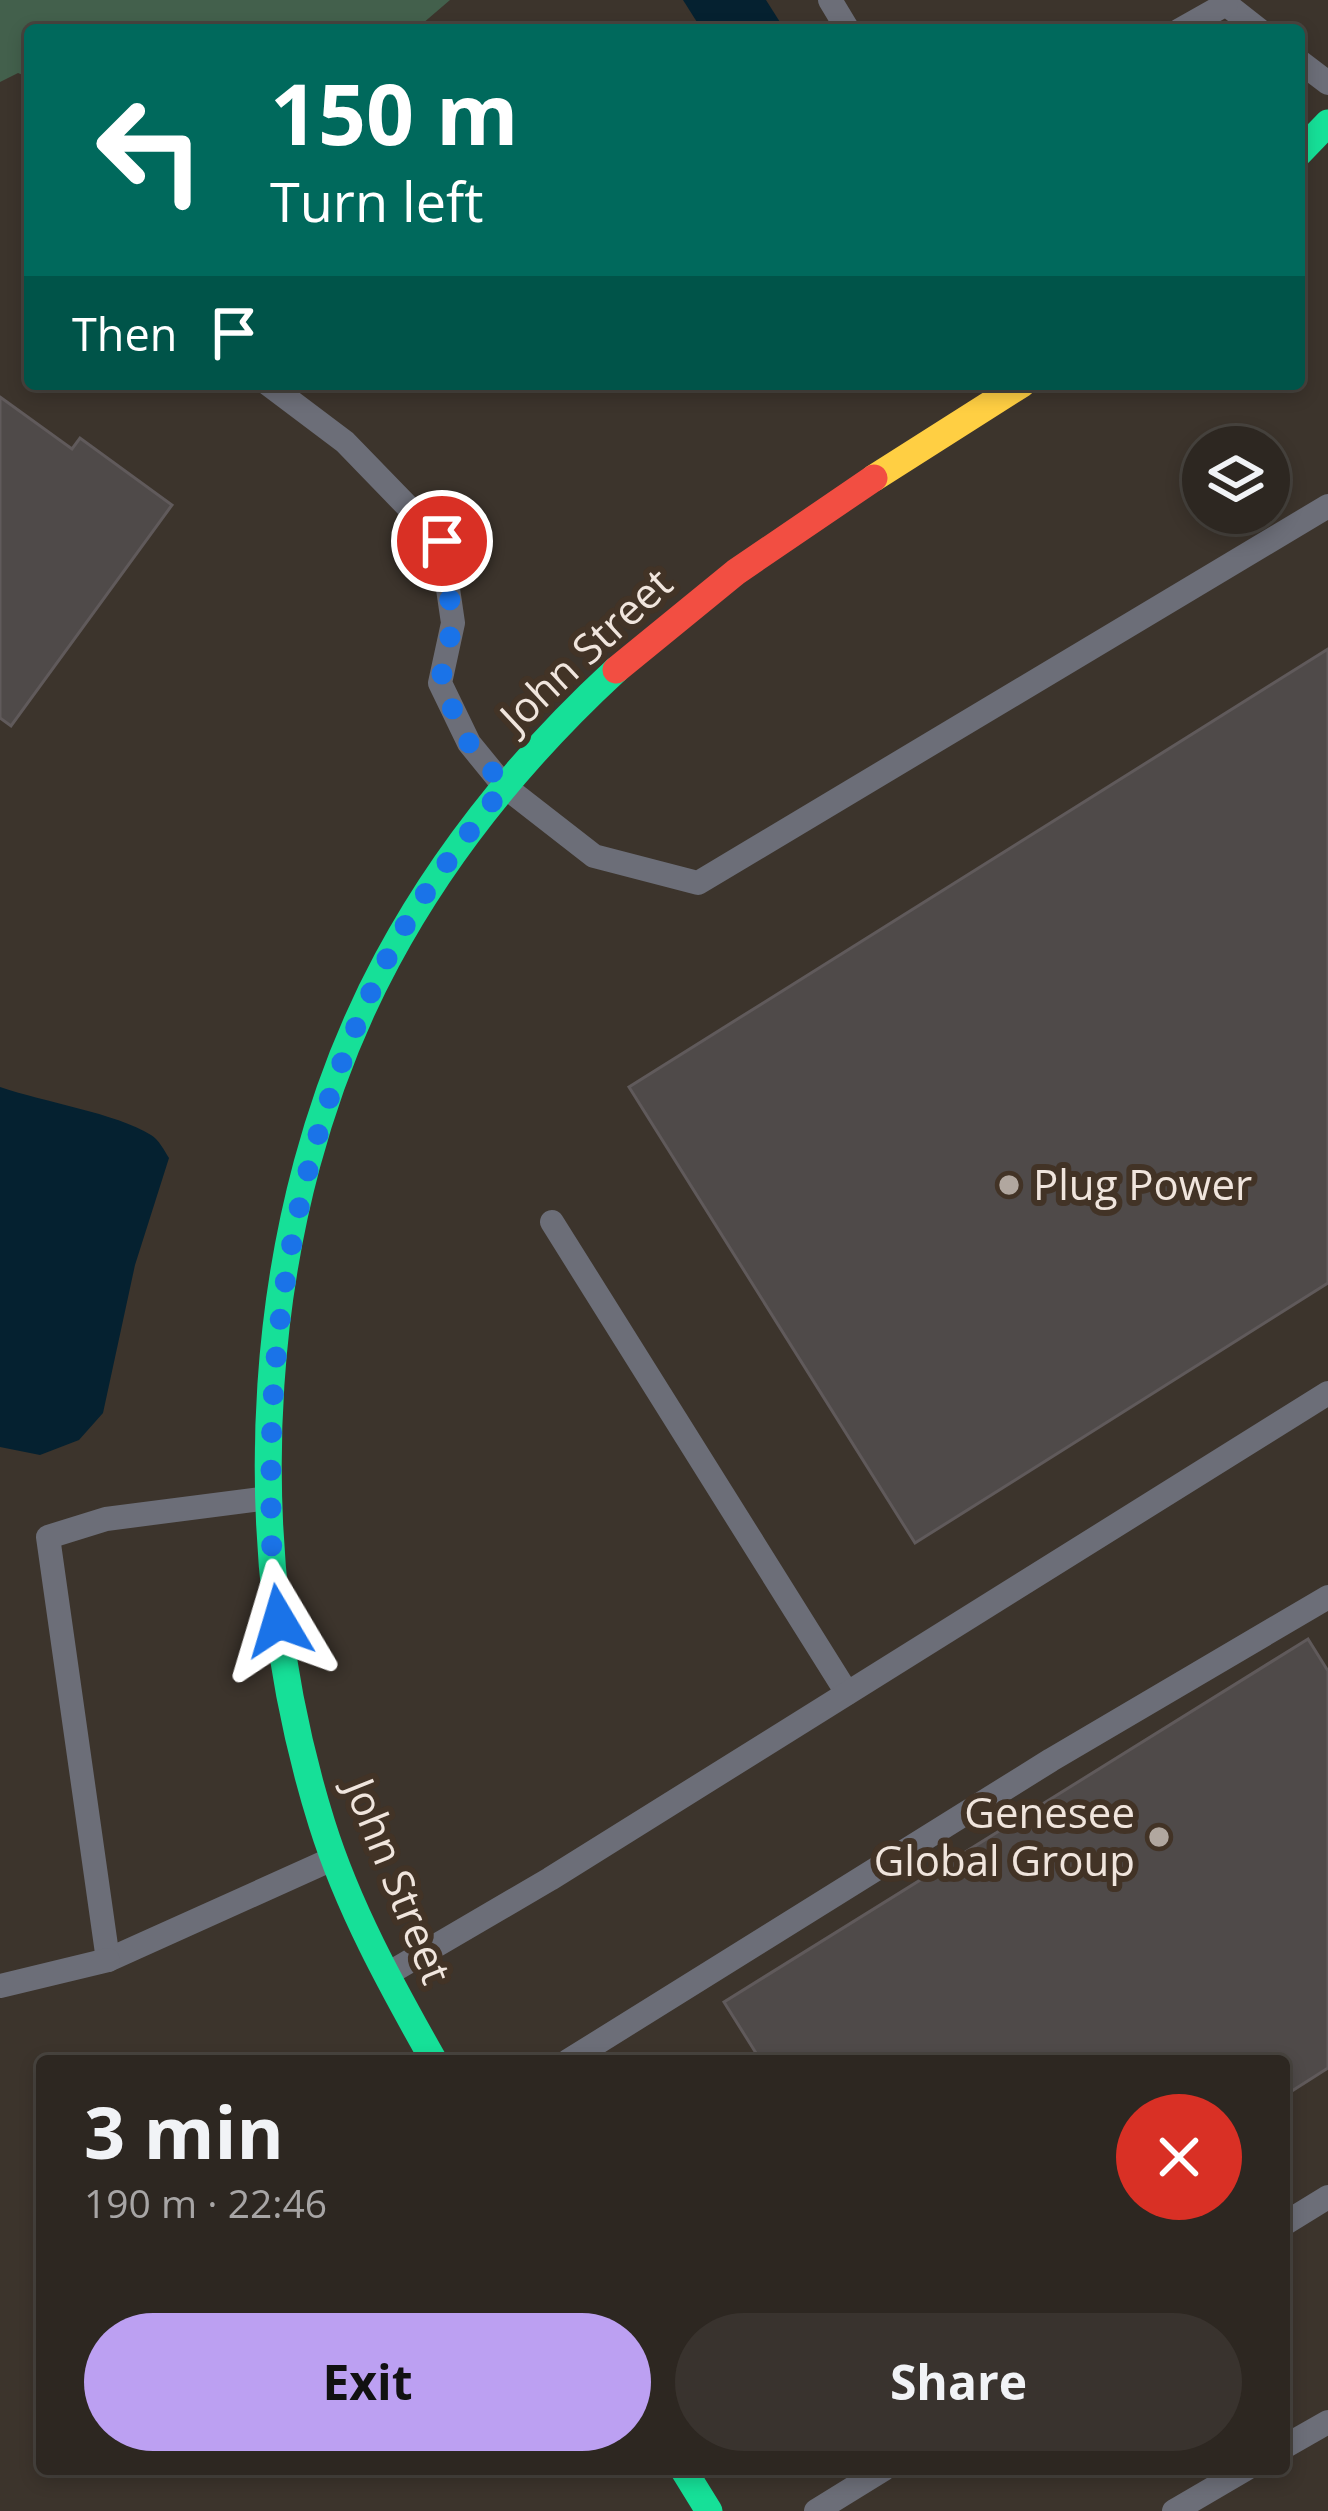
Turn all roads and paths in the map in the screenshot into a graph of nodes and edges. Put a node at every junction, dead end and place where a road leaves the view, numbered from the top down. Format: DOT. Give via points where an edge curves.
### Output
graph roads {
  1 [pos="1226,2"];
  2 [pos="1190,24"];
  3 [pos="1252,24"];
  4 [pos="1328,123"];
  5 [pos="1305,147"];
  6 [pos="276,390"];
  7 [pos="1013,390"];
  8 [pos="1328,506"];
  9 [pos="504,786"];
  10 [pos="552,1222"];
  11 [pos="1328,1393"];
  12 [pos="271,1497"];
  13 [pos="1328,1597"];
  14 [pos="847,1693"];
  15 [pos="334,1858"];
  16 [pos="108,1960"];
  17 [pos="385,1976"];
  18 [pos="0,1986"];
  19 [pos="431,2055"];
  20 [pos="578,2055"];
  21 [pos="1328,2198"];
  22 [pos="1290,2220"];
  23 [pos="1328,2422"];
  24 [pos="1290,2444"];
  25 [pos="687,2475"];
  26 [pos="874,2475"];
  27 [pos="1236,2475"];
  28 [pos="710,2511"];
  29 [pos="816,2511"];
  30 [pos="1174,2511"];
  1 -- 2 [label="lane"];
  1 -- 3 [label="lane"];
  4 -- 5 [label="street"];
  6 -- 9 [label="lane" via="345,442 442,541 453,623 440,683 469,743"];
  7 -- 9 [label="street, John Street" via="666,624"];
  8 -- 9 [label="lane" via="698,884 594,856"];
  9 -- 12 [label="street, John Street" via="382,967 328,1098 292,1229 272,1398"];
  10 -- 14 [label="lane"];
  11 -- 14 [label="lane"];
  12 -- 15 [label="street, John Street" via="272,1576 294,1712"];
  12 -- 16 [label="lane" via="106,1519 48,1538"];
  13 -- 20 [label="lane"];
  14 -- 17 [label="lane"];
  15 -- 16 [label="lane"];
  15 -- 17 [label="street, John Street"];
  16 -- 18 [label="lane"];
  17 -- 19 [label="street, John Street"];
  21 -- 22 [label="lane"];
  23 -- 24 [label="lane"];
  25 -- 28 [label="street"];
  26 -- 29 [label="lane"];
  27 -- 30 [label="lane"];
}
